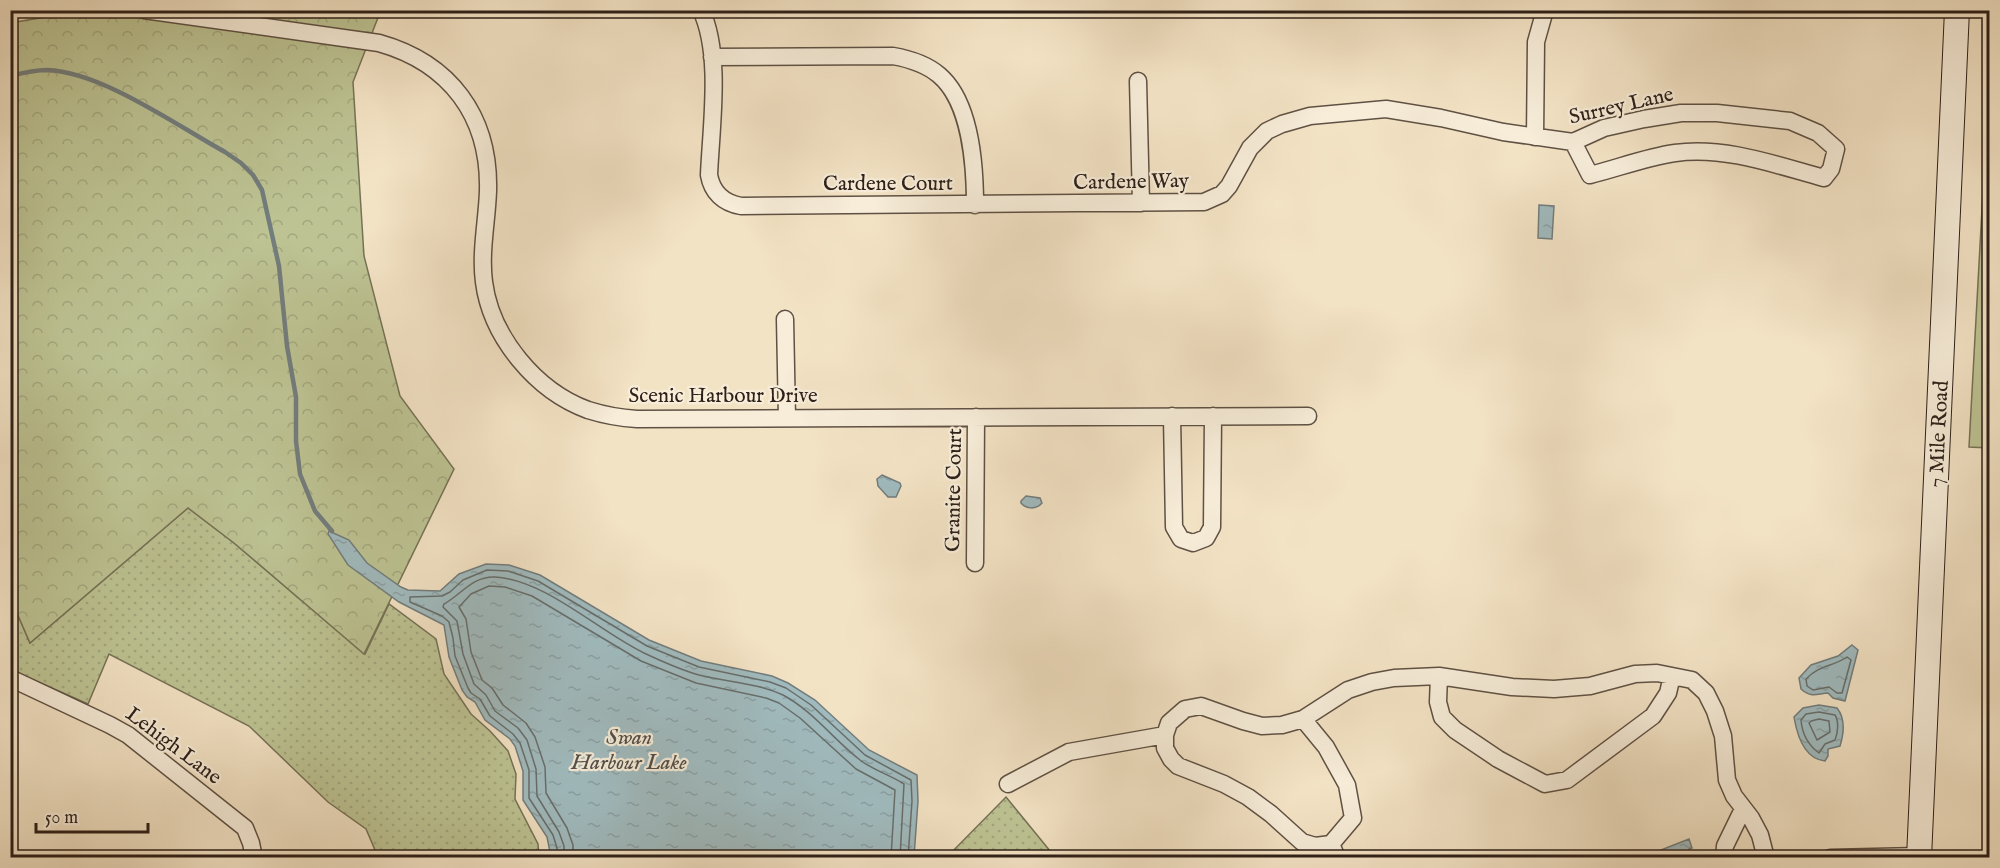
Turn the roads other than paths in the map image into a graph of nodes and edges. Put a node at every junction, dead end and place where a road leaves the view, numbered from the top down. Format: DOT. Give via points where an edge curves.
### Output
graph roads {
  1 [pos="144,10"];
  2 [pos="701,10"];
  3 [pos="1545,10"];
  4 [pos="1957,10"];
  5 [pos="712,57"];
  6 [pos="1138,81"];
  7 [pos="1535,137"];
  8 [pos="1573,142"];
  9 [pos="1142,203"];
  10 [pos="975,205"];
  11 [pos="785,319"];
  12 [pos="1172,416"];
  13 [pos="1213,416"];
  14 [pos="1308,416"];
  15 [pos="976,417"];
  16 [pos="787,418"];
  17 [pos="975,563"];
  18 [pos="1439,676"];
  19 [pos="1672,676"];
  20 [pos="10,678"];
  21 [pos="1302,719"];
  22 [pos="1165,735"];
  23 [pos="1008,784"];
  24 [pos="1743,809"];
  25 [pos="1334,850"];
  26 [pos="1919,857"];
  27 [pos="254,858"];
  28 [pos="1724,858"];
  29 [pos="1766,858"];
  30 [pos="1830,858"];
  1 -- 16 [label="street, Scenic Harbour Drive" via="379,43 423,61 453,86 477,126 488,175 483,265 486,294 503,334 533,375 568,400 614,417"];
  2 -- 5 [label="street"];
  3 -- 7 [label="street, Surrey Lane" via="1536,42"];
  4 -- 26 [label="street, 7 Mile Road"];
  5 -- 10 [label="street, Cardene Court" via="893,56 927,66 950,86 962,114 973,156"];
  5 -- 10 [label="street, Cardene Court" via="709,174 715,191 726,202 741,206"];
  6 -- 9 [label="street"];
  7 -- 8 [label="street, Surrey Lane"];
  7 -- 9 [label="street, Cardene Way" via="1386,109 1310,116 1267,131 1250,148 1229,186 1212,199 1196,203"];
  8 -- 8 [label="street, Surrey Lane" via="1604,128 1644,119 1717,113 1790,122 1818,133 1836,149 1831,169 1824,178 1754,158 1709,152 1675,153 1590,175"];
  9 -- 10 [label="street, Cardene Way"];
  11 -- 16 [label="street"];
  12 -- 13 [label="street, Scenic Harbour Drive"];
  12 -- 13 [label="street" via="1174,527 1181,539 1193,543 1206,538 1212,527"];
  12 -- 15 [label="street, Scenic Harbour Drive"];
  13 -- 14 [label="street, Scenic Harbour Drive"];
  15 -- 16 [label="street, Scenic Harbour Drive"];
  15 -- 17 [label="street, Granite Court"];
  18 -- 19 [label="street" via="1512,687 1554,688 1590,686 1635,674"];
  18 -- 19 [label="street" via="1442,717 1498,759 1545,784 1567,780 1653,716 1668,693"];
  18 -- 21 [label="street" via="1372,682 1348,690"];
  19 -- 24 [label="street" via="1692,680 1706,693 1716,711 1727,780"];
  20 -- 27 [label="street, Lehigh Lane" via="110,724 149,750 245,828"];
  21 -- 22 [label="street" via="1262,726 1193,706 1169,723"];
  21 -- 25 [label="street" via="1326,747 1347,785 1353,818"];
  22 -- 23 [label="street" via="1070,752"];
  22 -- 25 [label="street" via="1166,748 1178,766 1248,797 1302,842"];
  24 -- 28 [label="street" via="1725,846"];
  24 -- 29 [label="street" via="1760,835"];
  26 -- 30 [label="street"];
}
